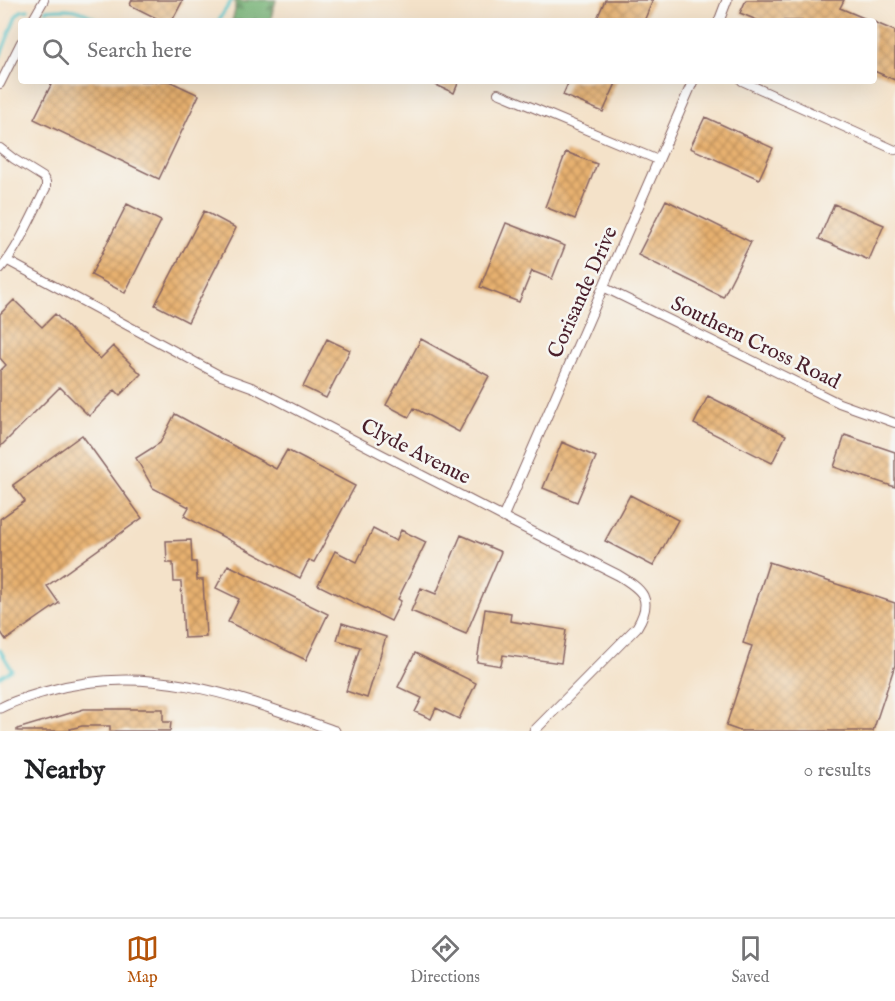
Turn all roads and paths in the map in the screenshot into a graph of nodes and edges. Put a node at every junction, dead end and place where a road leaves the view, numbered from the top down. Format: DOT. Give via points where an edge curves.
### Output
graph roads {
  1 [pos="44,0"];
  2 [pos="727,0"];
  3 [pos="34,18"];
  4 [pos="719,18"];
  5 [pos="18,48"];
  6 [pos="0,84"];
  7 [pos="692,84"];
  8 [pos="749,84"];
  9 [pos="498,93"];
  10 [pos="0,148"];
  11 [pos="895,150"];
  12 [pos="658,160"];
  13 [pos="8,261"];
  14 [pos="0,269"];
  15 [pos="603,287"];
  16 [pos="895,423"];
  17 [pos="503,517"];
  18 [pos="0,708"];
  19 [pos="334,731"];
  20 [pos="534,731"];
  1 -- 3 [label="street"];
  2 -- 4 [label="street"];
  5 -- 6 [label="street"];
  7 -- 12 [label="street, Corisande Drive"];
  8 -- 11 [label="street"];
  9 -- 12 [label="street"];
  10 -- 13 [label="street" via="46,182"];
  12 -- 15 [label="street, Corisande Drive"];
  13 -- 14 [label="street"];
  13 -- 17 [label="street, Clyde Avenue" via="221,376 254,388"];
  15 -- 16 [label="street, Southern Cross Road" via="839,403"];
  15 -- 17 [label="street, Corisande Drive"];
  17 -- 20 [label="street, Clyde Avenue" via="626,580 645,599 644,614 636,627"];
  18 -- 19 [label="street" via="79,684 152,680 213,691"];
}
